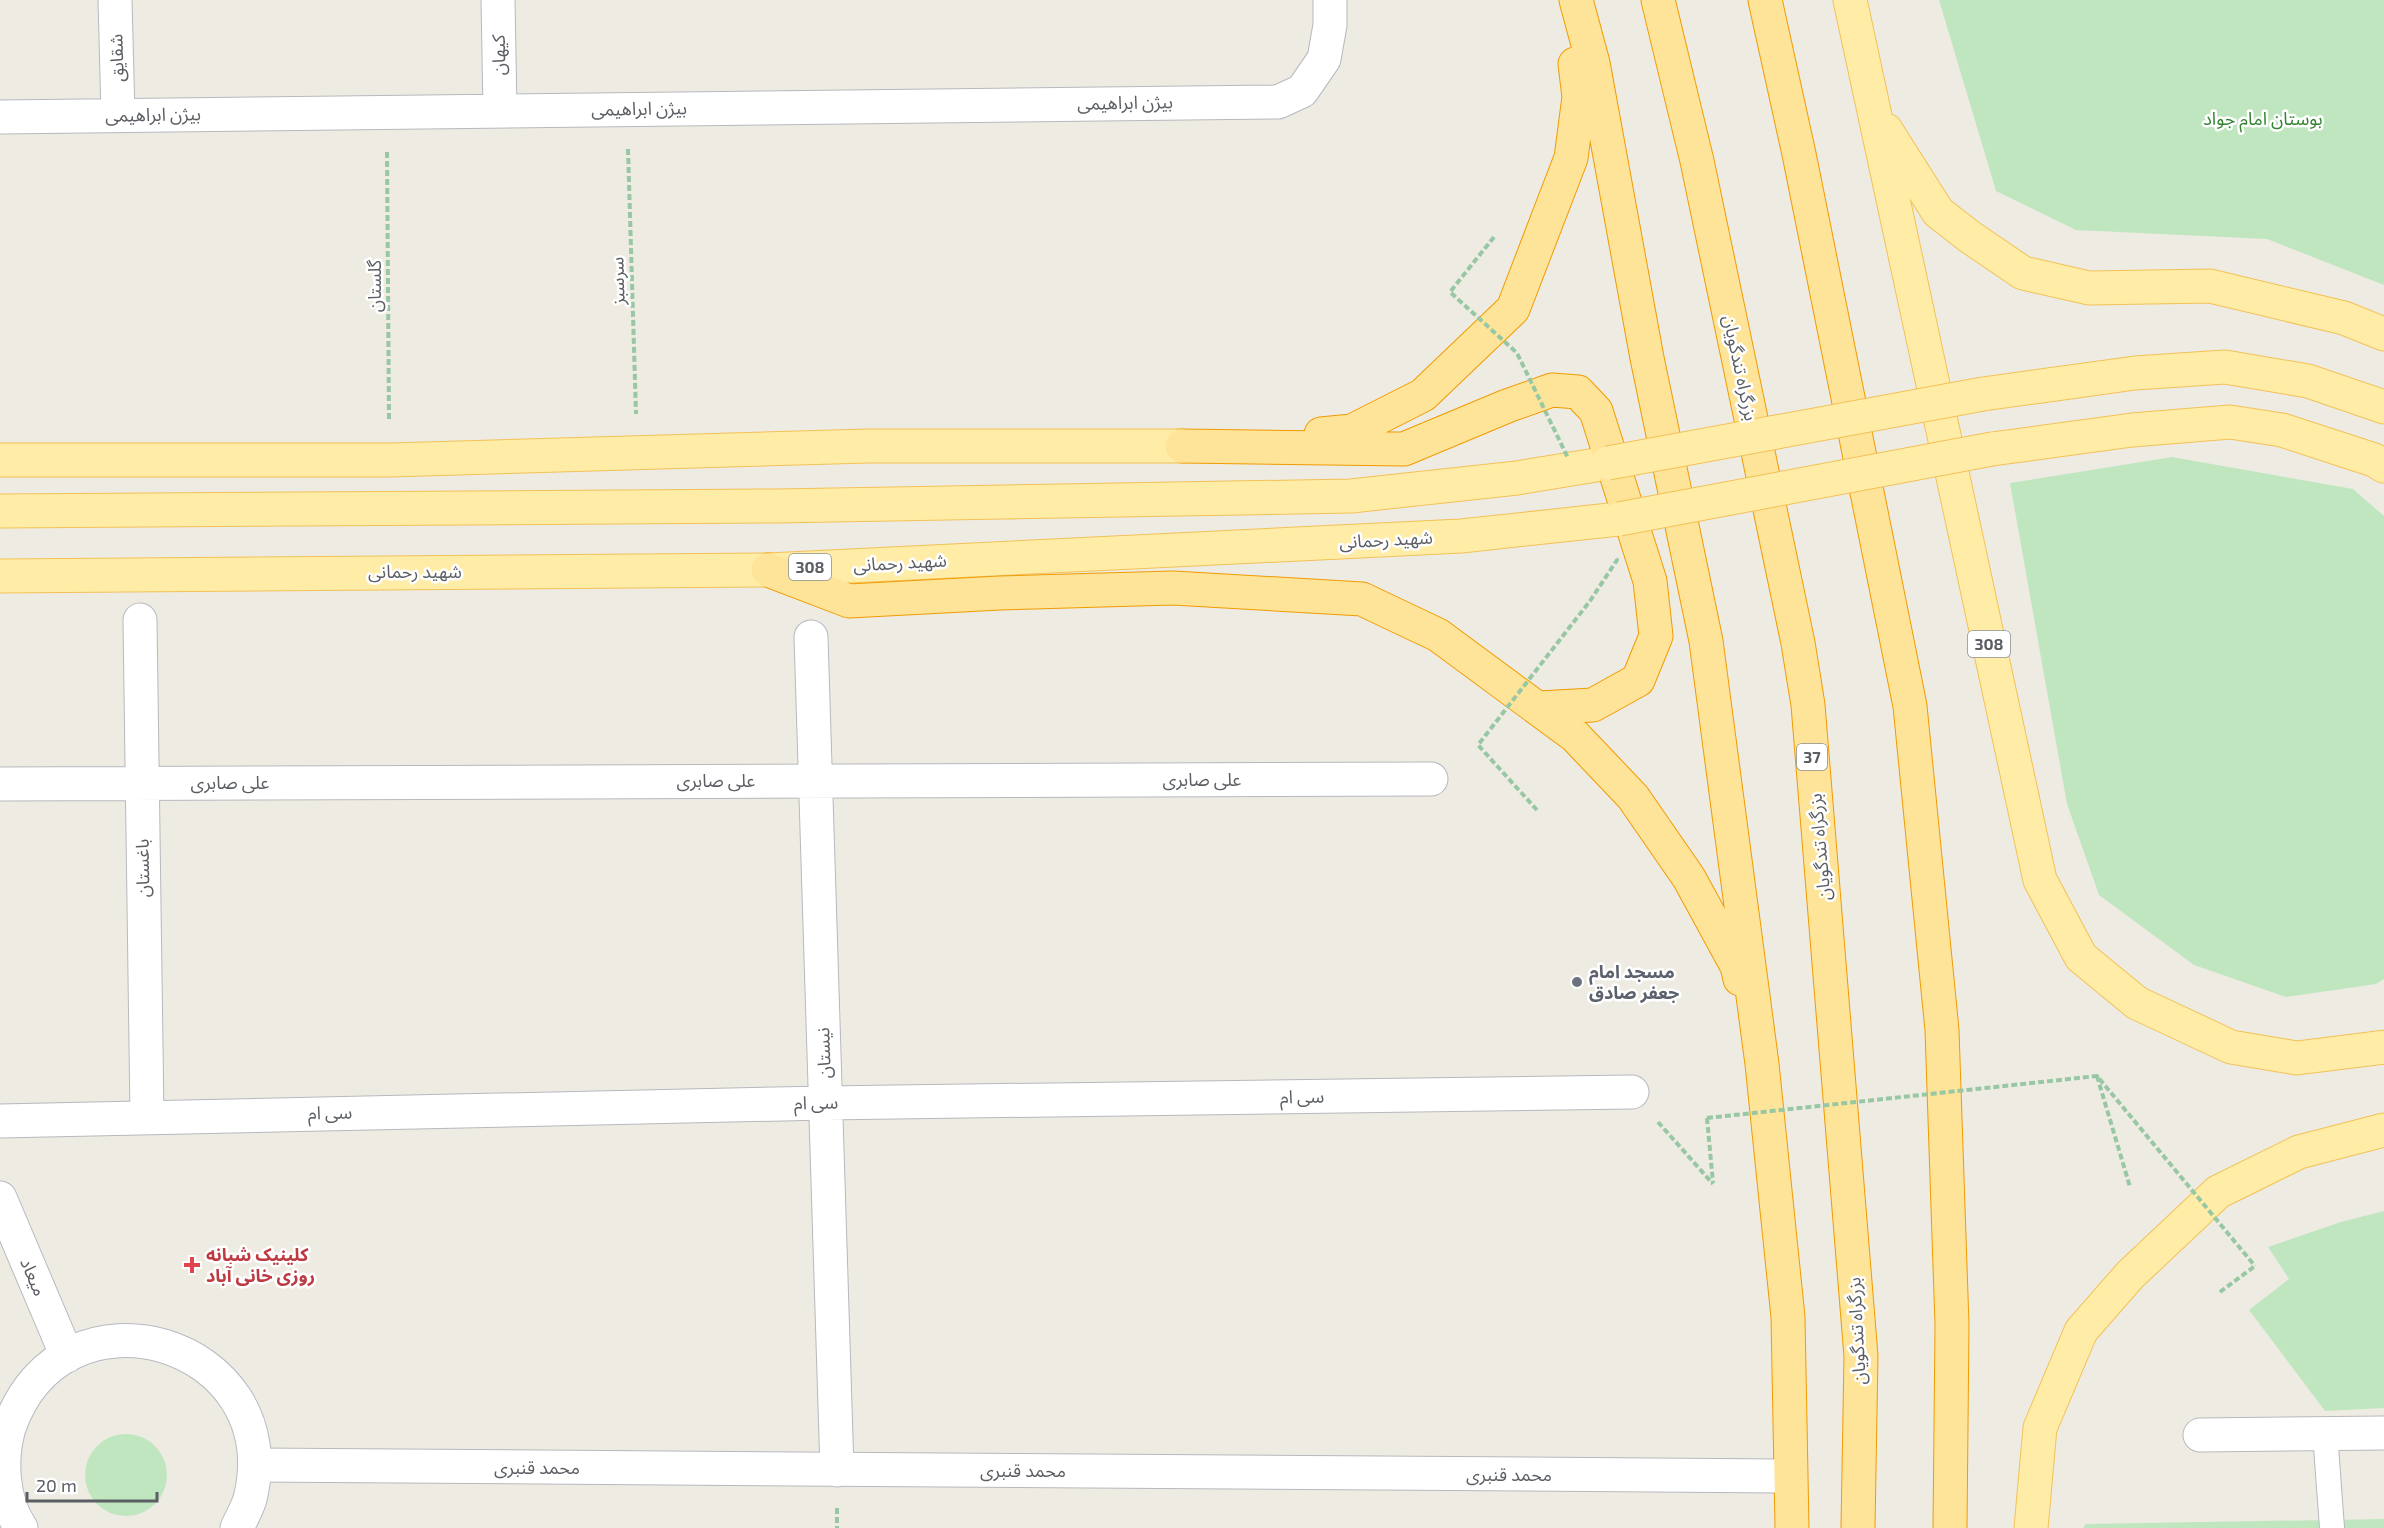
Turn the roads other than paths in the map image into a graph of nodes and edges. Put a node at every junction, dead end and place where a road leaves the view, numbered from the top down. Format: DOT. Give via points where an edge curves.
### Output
graph roads {
  1 [pos="115,0"];
  2 [pos="498,0"];
  3 [pos="1330,0"];
  4 [pos="1567,0"];
  5 [pos="1576,0"];
  6 [pos="1658,0"];
  7 [pos="1765,0"];
  8 [pos="1850,0"];
  9 [pos="500,110"];
  10 [pos="1874,110"];
  11 [pos="118,116"];
  12 [pos="0,117"];
  13 [pos="2384,334"];
  14 [pos="2384,407"];
  15 [pos="1182,446"];
  16 [pos="0,460"];
  17 [pos="2384,466"];
  18 [pos="0,511"];
  19 [pos="768,570"];
  20 [pos="0,576"];
  21 [pos="140,620"];
  22 [pos="811,637"];
  23 [pos="1539,708"];
  24 [pos="1431,779"];
  25 [pos="815,781"];
  26 [pos="0,783"];
  27 [pos="142,783"];
  28 [pos="2384,1047"];
  29 [pos="1762,1064"];
  30 [pos="1632,1092"];
  31 [pos="825,1103"];
  32 [pos="147,1117"];
  33 [pos="0,1121"];
  34 [pos="2384,1122"];
  35 [pos="2369,1133"];
  36 [pos="0,1198"];
  37 [pos="67,1356"];
  38 [pos="2325,1433"];
  39 [pos="2384,1433"];
  40 [pos="2200,1435"];
  41 [pos="255,1465"];
  42 [pos="837,1470"];
  43 [pos="1790,1476"];
  44 [pos="2,1480"];
  45 [pos="21,1528"];
  46 [pos="237,1528"];
  47 [pos="1792,1528"];
  48 [pos="1858,1528"];
  49 [pos="1950,1528"];
  50 [pos="2031,1528"];
  51 [pos="2332,1528"];
  1 -- 11 [label="street, شقایق"];
  2 -- 9 [label="street, کیهان"];
  3 -- 9 [label="street, بیژن ابراهیمی" via="1324,59 1302,91 1278,102"];
  4 -- 15 [label="highway" via="1579,97 1571,158 1513,309 1423,395 1352,431"];
  5 -- 29 [label="highway" via="1593,63 1647,358 1706,641"];
  6 -- 48 [label="highway, بزرگراه تندگویان / 37" via="1697,161 1808,705 1860,1356"];
  7 -- 49 [label="highway" via="1910,706 1942,1030 1952,1325"];
  8 -- 10 [label="main road, 308"];
  9 -- 11 [label="street, بیژن ابراهیمی"];
  10 -- 13 [label="main road" via="1938,212 2023,273 2088,288 2210,286 2344,318"];
  10 -- 28 [label="main road, 308" via="2040,880 2081,957 2137,1003 2231,1047 2297,1058"];
  11 -- 12 [label="street, بیژن ابراهیمی"];
  14 -- 18 [label="main road, bridge" via="2308,381 2224,367 2135,373 1983,394 1517,478 1351,496 777,506"];
  15 -- 16 [label="main road" via="868,446 390,460"];
  15 -- 23 [label="highway" via="1404,449 1552,390 1578,392 1596,411 1600,422 1650,581 1656,636 1638,680 1593,705"];
  17 -- 19 [label="main road, شهید رحمانی / 308, bridge" via="2282,430 2230,422 2132,430 1992,449 1616,534 1461,536"];
  19 -- 20 [label="main road, شهید رحمانی / 308"];
  19 -- 23 [label="highway" via="849,601 1173,588 1362,599 1438,635"];
  21 -- 27 [label="street, باغستان"];
  22 -- 25 [label="street, نیستان"];
  23 -- 29 [label="highway" via="1575,736 1633,797 1689,878 1737,966"];
  24 -- 25 [label="street, علی صابری"];
  25 -- 27 [label="street, علی صابری"];
  25 -- 31 [label="street, نیستان"];
  26 -- 27 [label="street, علی صابری"];
  27 -- 32 [label="street, باغستان"];
  29 -- 43 [label="highway" via="1788,1317"];
  30 -- 31 [label="street, سی ام"];
  31 -- 32 [label="street, سی ام"];
  31 -- 42 [label="street, نیستان"];
  32 -- 33 [label="street, سی ام"];
  34 -- 35 [label="main road"];
  35 -- 50 [label="main road" via="2299,1152 2218,1192 2130,1275 2081,1331 2040,1428"];
  36 -- 37 [label="street, میعاد"];
  37 -- 41 [label="street" via="101,1342 138,1340 175,1348 200,1362 234,1395 249,1428"];
  37 -- 44 [label="street" via="38,1378 16,1408 4,1443"];
  38 -- 39 [label="street"];
  38 -- 40 [label="street"];
  38 -- 51 [label="lane"];
  41 -- 42 [label="street, محمد قنبری"];
  41 -- 46 [label="street" via="249,1500"];
  42 -- 43 [label="street, محمد قنبری"];
  43 -- 47 [label="highway"];
  44 -- 45 [label="street"];
}
